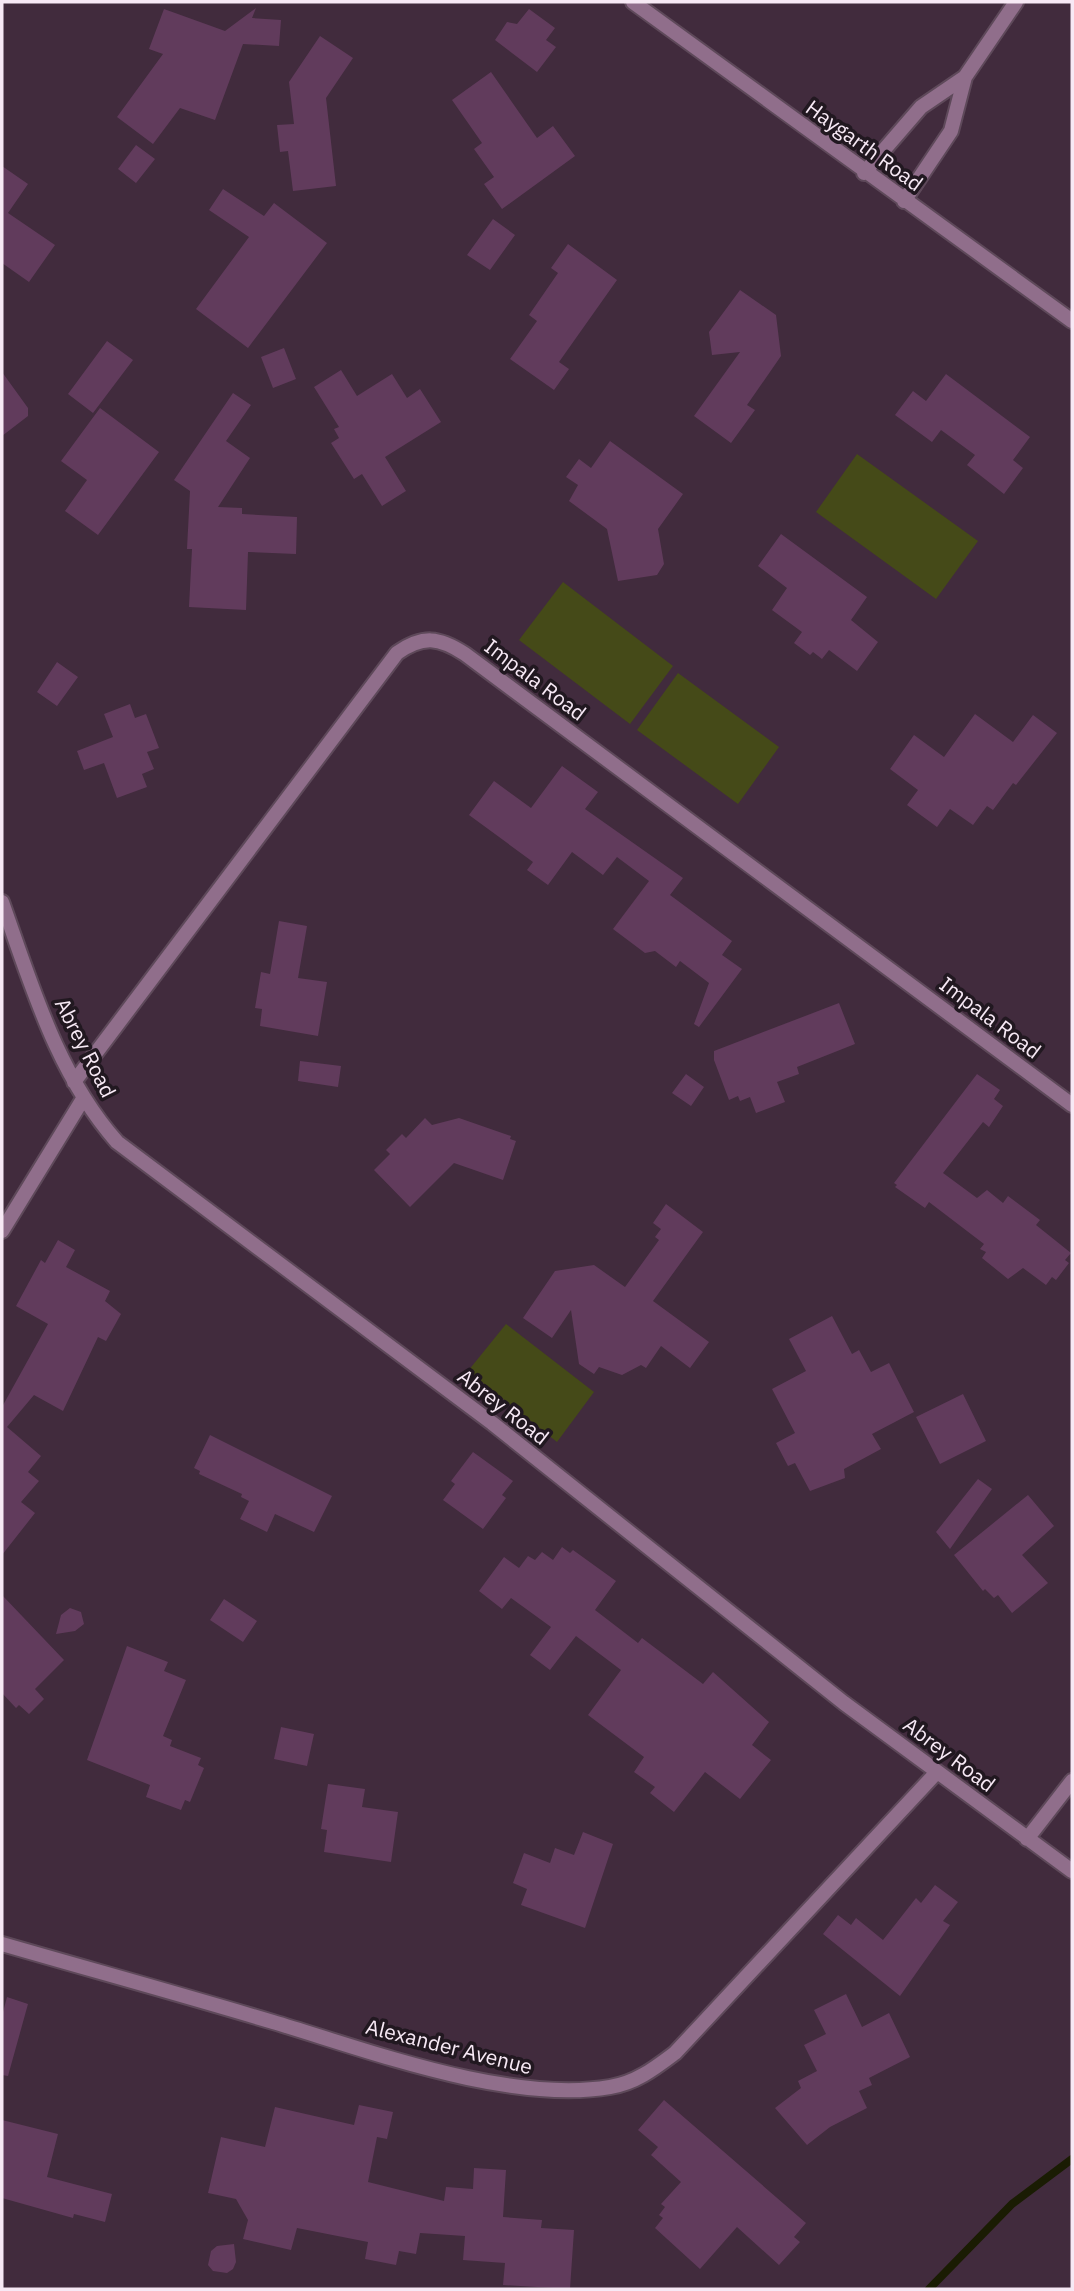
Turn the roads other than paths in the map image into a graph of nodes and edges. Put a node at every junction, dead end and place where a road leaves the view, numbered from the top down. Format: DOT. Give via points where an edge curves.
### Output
graph roads {
  1 [pos="633,2"];
  2 [pos="1016,2"];
  3 [pos="965,77"];
  4 [pos="864,173"];
  5 [pos="904,201"];
  6 [pos="1072,321"];
  7 [pos="2,902"];
  8 [pos="74,1082"];
  9 [pos="83,1099"];
  10 [pos="1072,1105"];
  11 [pos="2,1231"];
  12 [pos="937,1772"];
  13 [pos="1072,1781"];
  14 [pos="1027,1839"];
  15 [pos="1072,1871"];
  16 [pos="2,1944"];
  1 -- 4 [label="street, Haygarth Road"];
  2 -- 3 [label="street"];
  3 -- 4 [label="street" via="921,107"];
  3 -- 5 [label="street" via="951,131"];
  4 -- 5 [label="street, Haygarth Road"];
  5 -- 6 [label="street, Haygarth Road"];
  7 -- 8 [label="street, Abrey Road" via="44,1017"];
  8 -- 9 [label="street, Abrey Road"];
  8 -- 10 [label="street, Impala Road" via="397,653 416,641 431,639 449,643 465,654"];
  9 -- 11 [label="street"];
  9 -- 12 [label="street, Abrey Road" via="117,1142 492,1423 675,1572"];
  12 -- 14 [label="street, Abrey Road"];
  12 -- 16 [label="street, Alexander Avenue" via="675,2053 639,2078 612,2087 517,2088 389,2056"];
  13 -- 14 [label="street"];
  14 -- 15 [label="street, Abrey Road"];
}
